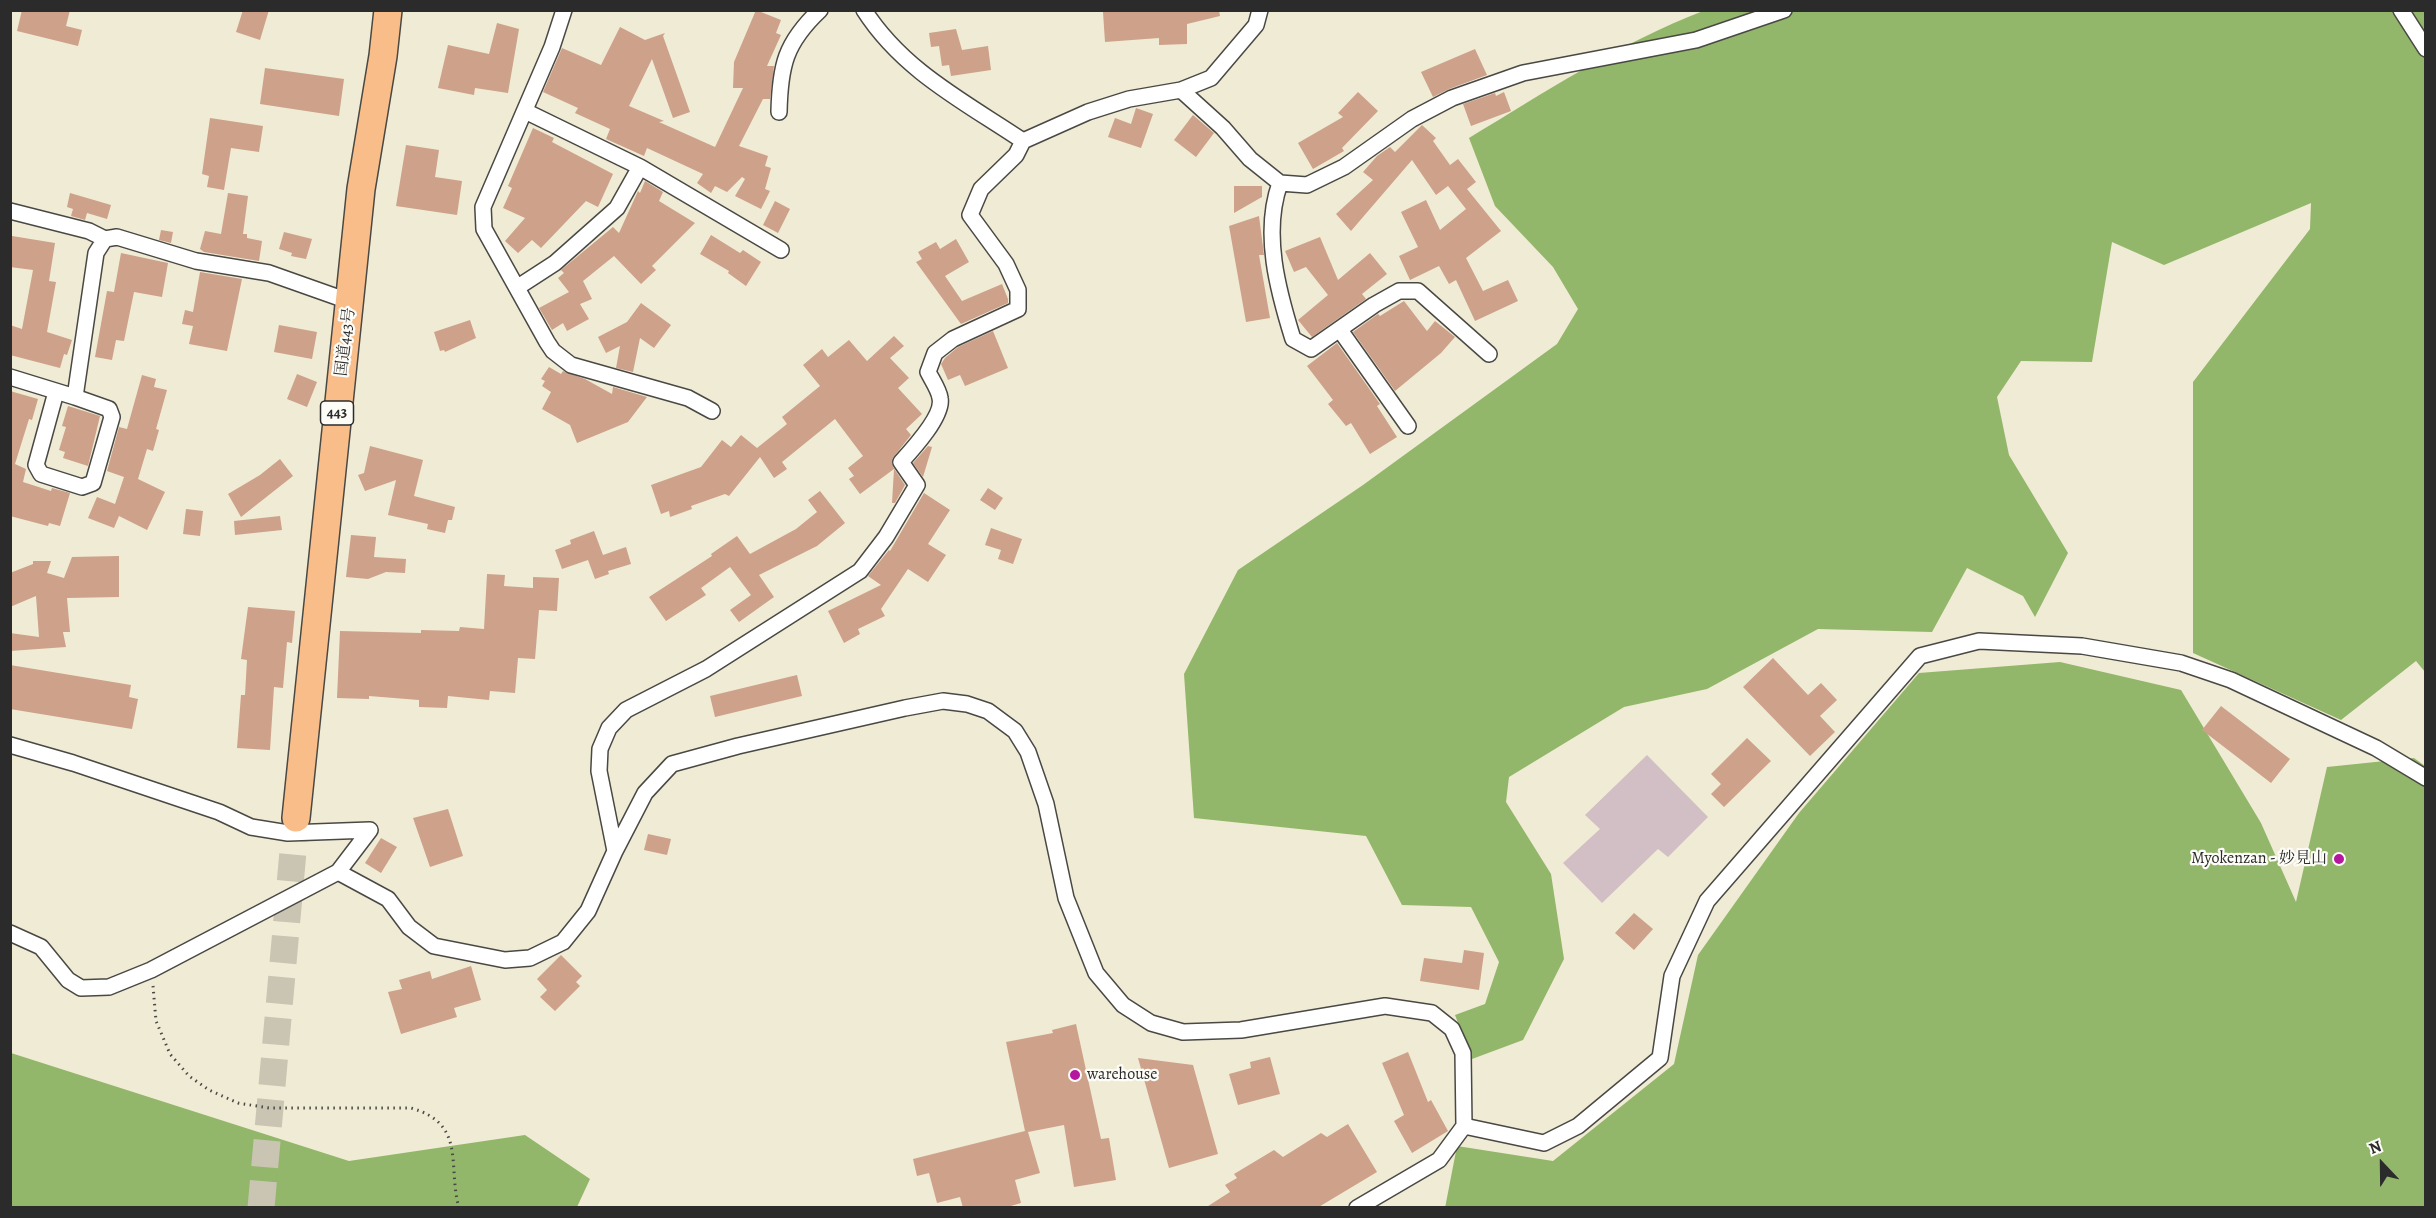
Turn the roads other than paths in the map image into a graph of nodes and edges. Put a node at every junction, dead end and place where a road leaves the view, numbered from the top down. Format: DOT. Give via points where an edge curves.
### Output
graph roads {
  1 [pos="388,10"];
  2 [pos="564,10"];
  3 [pos="820,10"];
  4 [pos="864,10"];
  5 [pos="1260,10"];
  6 [pos="1784,10"];
  7 [pos="2402,10"];
  8 [pos="2426,49"];
  9 [pos="1181,90"];
  10 [pos="525,111"];
  11 [pos="779,112"];
  12 [pos="1023,141"];
  13 [pos="640,167"];
  14 [pos="1280,183"];
  15 [pos="10,211"];
  16 [pos="105,240"];
  17 [pos="781,250"];
  18 [pos="518,287"];
  19 [pos="351,302"];
  20 [pos="1340,330"];
  21 [pos="1489,354"];
  22 [pos="10,377"];
  23 [pos="56,392"];
  24 [pos="75,397"];
  25 [pos="712,411"];
  26 [pos="1408,426"];
  27 [pos="10,745"];
  28 [pos="2426,778"];
  29 [pos="296,818"];
  30 [pos="615,851"];
  31 [pos="338,872"];
  32 [pos="10,933"];
  33 [pos="1464,1126"];
  34 [pos="1357,1208"];
  1 -- 19 [label="highway, 国道443号 / 443" via="361,189"];
  2 -- 10 [label="street"];
  3 -- 11 [label="street" via="786,53"];
  4 -- 12 [label="street" via="903,59 943,91"];
  5 -- 9 [label="street" via="1257,25 1211,78"];
  6 -- 14 [label="street" via="1696,40 1523,73 1452,98 1412,119 1344,168 1307,185"];
  7 -- 8 [label="street"];
  9 -- 12 [label="street" via="1129,99 1088,112"];
  9 -- 14 [label="street" via="1250,159"];
  10 -- 13 [label="street"];
  10 -- 18 [label="street" via="483,207 482,220"];
  12 -- 30 [label="street" via="1016,155 981,189 970,215 1006,264 1018,290 1018,309 953,339 935,353 928,372 941,400 939,408 901,462 917,485 860,571 706,669 626,710 609,728 600,749 599,771"];
  13 -- 17 [label="street"];
  13 -- 18 [label="street" via="617,208 555,263"];
  14 -- 20 [label="street" via="1273,238 1282,304 1293,339 1311,349"];
  15 -- 16 [label="street" via="89,231"];
  16 -- 19 [label="street" via="117,237 196,261 268,273"];
  16 -- 24 [label="street" via="96,253"];
  18 -- 25 [label="street" via="547,342 571,365 688,398"];
  19 -- 29 [label="highway, 国道443号 / 443"];
  20 -- 21 [label="street" via="1399,291 1418,291"];
  20 -- 26 [label="street"];
  22 -- 23 [label="street"];
  23 -- 24 [label="street"];
  23 -- 24 [label="street" via="36,465 41,474 81,487 93,483 112,417 109,409"];
  27 -- 31 [label="street" via="208,808 251,827 288,833 370,830"];
  28 -- 33 [label="street" via="2376,748 2272,699 2181,663 2082,646 1979,641 1920,656 1707,901 1672,976 1660,1058 1578,1126 1544,1143"];
  30 -- 31 [label="street" via="588,911 563,942 530,958 505,960 434,946 408,927 388,899"];
  30 -- 33 [label="street" via="645,794 672,764 905,708 943,701 967,704 988,711 1016,732 1028,752 1046,804 1066,898 1096,973 1123,1005 1151,1023 1183,1032 1240,1030 1385,1006 1432,1013 1452,1029 1463,1053"];
  31 -- 32 [label="street" via="151,970 109,987 81,988 68,980 40,947"];
  33 -- 34 [label="street" via="1440,1161"];
}
